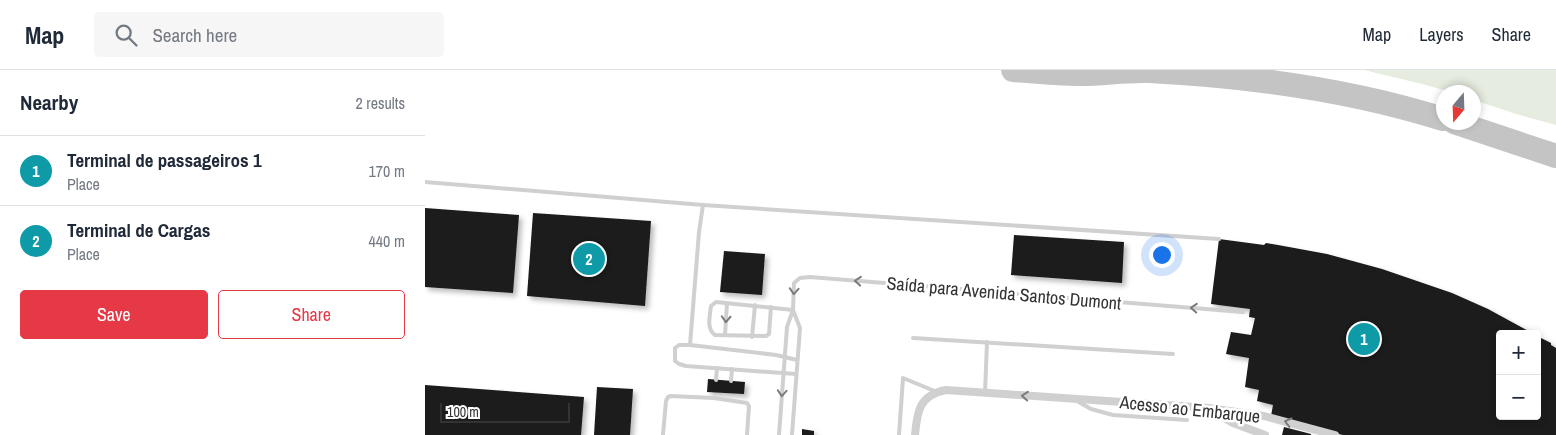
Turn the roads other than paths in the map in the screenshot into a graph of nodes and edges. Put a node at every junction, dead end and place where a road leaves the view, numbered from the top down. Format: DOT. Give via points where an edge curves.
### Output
graph roads {
  1 [pos="425,182"];
  2 [pos="703,204"];
  3 [pos="1219,239"];
  4 [pos="727,303"];
  5 [pos="755,305"];
  6 [pos="771,307"];
  7 [pos="793,310"];
  8 [pos="1243,312"];
  9 [pos="725,336"];
  10 [pos="752,336"];
  11 [pos="913,338"];
  12 [pos="987,342"];
  13 [pos="690,346"];
  14 [pos="1173,354"];
  15 [pos="784,356"];
  16 [pos="797,360"];
  17 [pos="717,368"];
  18 [pos="732,369"];
  19 [pos="783,374"];
  20 [pos="796,374"];
  21 [pos="716,380"];
  22 [pos="731,381"];
  23 [pos="715,392"];
  24 [pos="937,392"];
  25 [pos="730,393"];
  26 [pos="985,393"];
  27 [pos="715,398"];
  28 [pos="1073,399"];
  29 [pos="729,400"];
  30 [pos="1209,408"];
  31 [pos="1187,420"];
  32 [pos="663,435"];
  33 [pos="747,435"];
  34 [pos="779,435"];
  35 [pos="792,435"];
  36 [pos="899,435"];
  37 [pos="915,435"];
  38 [pos="1265,435"];
  39 [pos="1335,435"];
  1 -- 2 [label="lane"];
  2 -- 3 [label="lane"];
  2 -- 13 [label="lane"];
  4 -- 5 [label="lane"];
  4 -- 9 [label="lane, one-way"];
  4 -- 9 [label="lane" via="716,302 711,306 711,332"];
  5 -- 6 [label="lane"];
  5 -- 10 [label="lane"];
  6 -- 7 [label="lane"];
  6 -- 10 [label="lane" via="769,334"];
  8 -- 7 [label="lane, Saída para Avenida Santos Dumont, one-way" via="810,277 799,278 794,283"];
  7 -- 15 [label="lane" via="787,327"];
  7 -- 16 [label="lane" via="800,328"];
  9 -- 10 [label="lane"];
  11 -- 12 [label="lane"];
  12 -- 14 [label="lane"];
  12 -- 26 [label="lane"];
  13 -- 15 [label="lane"];
  13 -- 17 [label="lane" via="675,348 675,360 679,364"];
  15 -- 16 [label="lane"];
  15 -- 19 [label="lane"];
  16 -- 20 [label="lane"];
  17 -- 18 [label="lane"];
  17 -- 21 [label="lane"];
  18 -- 19 [label="lane"];
  18 -- 22 [label="lane"];
  19 -- 20 [label="lane"];
  19 -- 34 [label="lane, one-way"];
  20 -- 35 [label="lane"];
  23 -- 27 [label="lane"];
  24 -- 26 [label="street, Acesso ao Embarque"];
  24 -- 36 [label="lane" via="903,378"];
  24 -- 37 [label="street" via="922,404 917,414"];
  25 -- 29 [label="lane"];
  28 -- 26 [label="street, Acesso ao Embarque, one-way"];
  27 -- 29 [label="lane"];
  27 -- 32 [label="lane" via="668,397"];
  28 -- 30 [label="street, Acesso ao Embarque"];
  28 -- 31 [label="lane" via="1091,409 1113,415"];
  29 -- 33 [label="lane" via="749,406"];
  30 -- 38 [label="street" via="1239,426"];
  39 -- 30 [label="street, Acesso ao Embarque, one-way" via="1264,416"];
}
